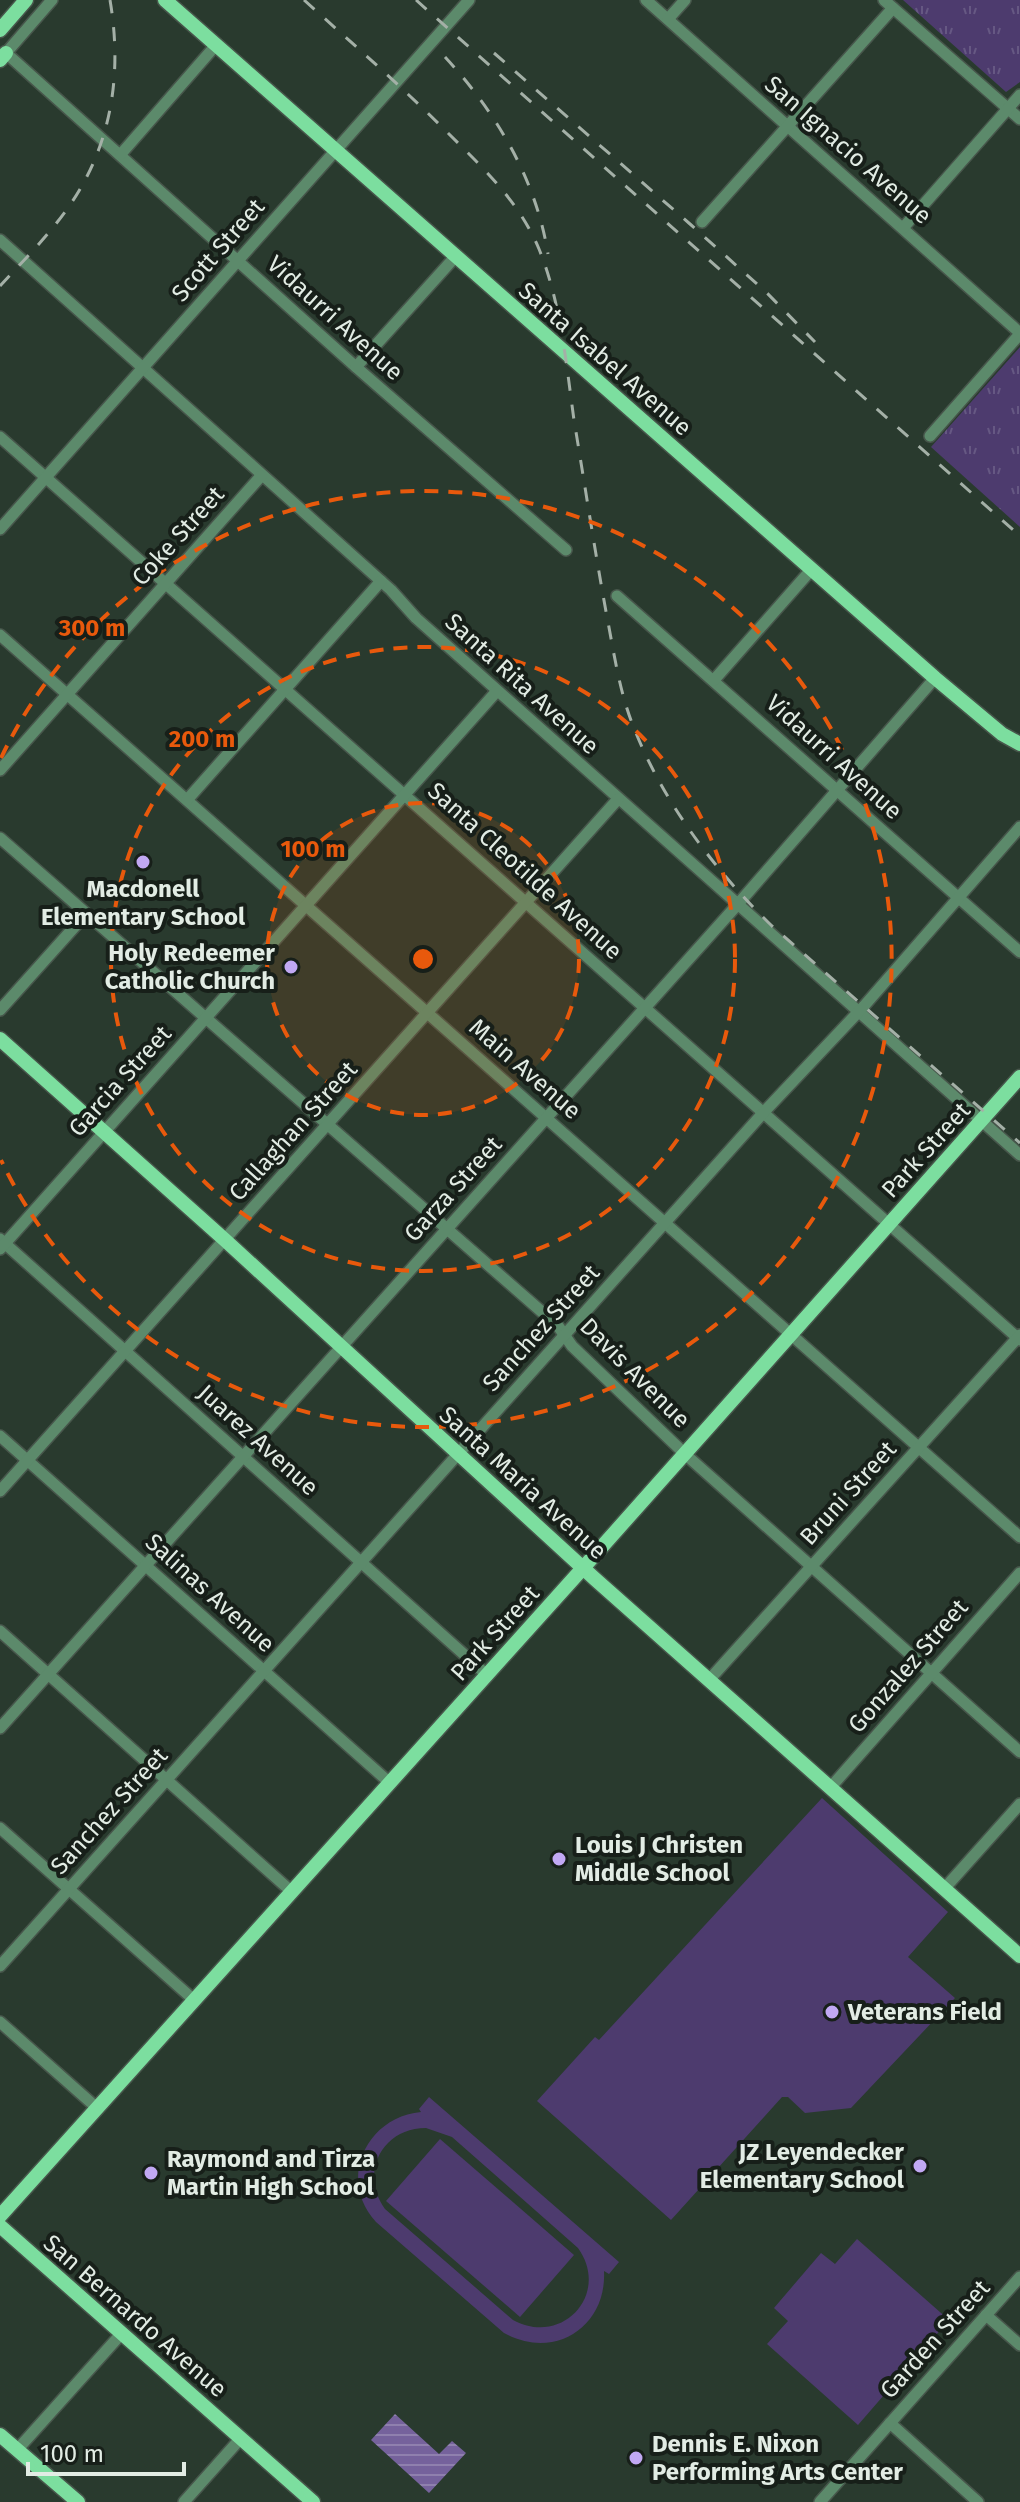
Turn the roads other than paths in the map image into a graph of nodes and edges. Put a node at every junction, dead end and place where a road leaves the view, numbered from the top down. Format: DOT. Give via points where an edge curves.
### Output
graph roads {
  1 [pos="26,0"];
  2 [pos="52,0"];
  3 [pos="165,0"];
  4 [pos="469,0"];
  5 [pos="646,0"];
  6 [pos="685,0"];
  7 [pos="889,4"];
  8 [pos="668,19"];
  9 [pos="2,28"];
  10 [pos="216,45"];
  11 [pos="3,56"];
  12 [pos="1020,95"];
  13 [pos="1008,109"];
  14 [pos="1020,119"];
  15 [pos="786,125"];
  16 [pos="336,150"];
  17 [pos="121,154"];
  18 [pos="702,222"];
  19 [pos="903,228"];
  20 [pos="0,240"];
  21 [pos="455,257"];
  22 [pos="237,261"];
  23 [pos="1020,333"];
  24 [pos="356,367"];
  25 [pos="143,369"];
  26 [pos="930,436"];
  27 [pos="0,437"];
  28 [pos="261,476"];
  29 [pos="46,477"];
  30 [pos="0,529"];
  31 [pos="566,550"];
  32 [pos="811,570"];
  33 [pos="381,581"];
  34 [pos="166,583"];
  35 [pos="617,596"];
  36 [pos="0,635"];
  37 [pos="935,678"];
  38 [pos="714,680"];
  39 [pos="285,689"];
  40 [pos="497,691"];
  41 [pos="67,694"];
  42 [pos="1020,744"];
  43 [pos="0,770"];
  44 [pos="837,790"];
  45 [pos="405,794"];
  46 [pos="618,799"];
  47 [pos="187,800"];
  48 [pos="1020,827"];
  49 [pos="0,838"];
  50 [pos="959,897"];
  51 [pos="527,902"];
  52 [pos="738,904"];
  53 [pos="306,905"];
  54 [pos="86,914"];
  55 [pos="1020,952"];
  56 [pos="645,1007"];
  57 [pos="0,1010"];
  58 [pos="859,1011"];
  59 [pos="428,1013"];
  60 [pos="205,1018"];
  61 [pos="0,1039"];
  62 [pos="1020,1077"];
  63 [pos="764,1112"];
  64 [pos="546,1118"];
  65 [pos="981,1120"];
  66 [pos="328,1125"];
  67 [pos="105,1131"];
  68 [pos="1020,1155"];
  69 [pos="665,1223"];
  70 [pos="889,1224"];
  71 [pos="446,1229"];
  72 [pos="225,1240"];
  73 [pos="2,1244"];
  74 [pos="791,1334"];
  75 [pos="564,1336"];
  76 [pos="1019,1338"];
  77 [pos="341,1347"];
  78 [pos="126,1351"];
  79 [pos="0,1436"];
  80 [pos="919,1447"];
  81 [pos="458,1454"];
  82 [pos="685,1454"];
  83 [pos="243,1456"];
  84 [pos="27,1461"];
  85 [pos="0,1491"];
  86 [pos="1020,1537"];
  87 [pos="361,1562"];
  88 [pos="145,1565"];
  89 [pos="811,1566"];
  90 [pos="583,1568"];
  91 [pos="1020,1573"];
  92 [pos="0,1631"];
  93 [pos="264,1671"];
  94 [pos="931,1673"];
  95 [pos="48,1674"];
  96 [pos="487,1675"];
  97 [pos="709,1680"];
  98 [pos="0,1728"];
  99 [pos="1020,1752"];
  100 [pos="167,1780"];
  101 [pos="390,1783"];
  102 [pos="830,1788"];
  103 [pos="1020,1804"];
  104 [pos="0,1828"];
  105 [pos="69,1889"];
  106 [pos="944,1889"];
  107 [pos="292,1892"];
  108 [pos="1020,1956"];
  109 [pos="0,1966"];
  110 [pos="194,2000"];
  111 [pos="0,2022"];
  112 [pos="97,2108"];
  113 [pos="0,2216"];
  114 [pos="0,2226"];
  115 [pos="1020,2277"];
  116 [pos="986,2315"];
  117 [pos="122,2333"];
  118 [pos="1020,2345"];
  119 [pos="890,2423"];
  120 [pos="0,2435"];
  121 [pos="241,2438"];
  122 [pos="17,2450"];
  123 [pos="78,2502"];
  124 [pos="184,2502"];
  125 [pos="313,2502"];
  126 [pos="820,2502"];
  127 [pos="978,2502"];
  1 -- 9 [label="main road"];
  2 -- 11 [label="street"];
  3 -- 10 [label="main road, Santa Isabel Avenue"];
  4 -- 16 [label="street, Scott Street"];
  5 -- 8 [label="street, San Ignacio Avenue"];
  6 -- 8 [label="street"];
  7 -- 13 [label="street"];
  7 -- 15 [label="street"];
  8 -- 15 [label="street, San Ignacio Avenue"];
  10 -- 16 [label="main road, Santa Isabel Avenue"];
  10 -- 17 [label="street"];
  11 -- 17 [label="street, Vidaurri Avenue"];
  12 -- 13 [label="street"];
  13 -- 14 [label="street"];
  13 -- 19 [label="street"];
  15 -- 18 [label="street"];
  15 -- 19 [label="street, San Ignacio Avenue"];
  16 -- 21 [label="main road, Santa Isabel Avenue"];
  16 -- 22 [label="street, Scott Street"];
  17 -- 22 [label="street, Vidaurri Avenue"];
  19 -- 23 [label="street, San Ignacio Avenue"];
  20 -- 25 [label="street, Santa Rita Avenue"];
  21 -- 24 [label="street"];
  21 -- 32 [label="main road, Santa Isabel Avenue"];
  22 -- 24 [label="street, Vidaurri Avenue"];
  22 -- 25 [label="street, Scott Street"];
  23 -- 26 [label="street"];
  24 -- 31 [label="street, Vidaurri Avenue"];
  25 -- 28 [label="street, Santa Rita Avenue"];
  25 -- 29 [label="street, Scott Street"];
  27 -- 29 [label="street, Santa Cleotilde Avenue"];
  28 -- 33 [label="street, Santa Rita Avenue"];
  28 -- 34 [label="street, Coke Street"];
  29 -- 30 [label="street, Scott Street"];
  29 -- 34 [label="street, Santa Cleotilde Avenue"];
  32 -- 37 [label="main road, Santa Isabel Avenue"];
  32 -- 38 [label="street"];
  33 -- 39 [label="street"];
  33 -- 40 [label="street, Santa Rita Avenue"];
  34 -- 39 [label="street, Santa Cleotilde Avenue"];
  34 -- 41 [label="street, Coke Street"];
  35 -- 38 [label="street, Vidaurri Avenue"];
  36 -- 41 [label="street, Main Avenue"];
  37 -- 42 [label="main road, Santa Isabel Avenue"];
  37 -- 44 [label="street, Garza Street"];
  38 -- 44 [label="street, Vidaurri Avenue"];
  39 -- 45 [label="street, Santa Cleotilde Avenue"];
  39 -- 47 [label="street"];
  40 -- 45 [label="street, Garcia Street"];
  40 -- 46 [label="street, Santa Rita Avenue"];
  41 -- 43 [label="street, Coke Street"];
  41 -- 47 [label="street, Main Avenue"];
  44 -- 50 [label="street, Vidaurri Avenue"];
  44 -- 52 [label="street, Garza Street"];
  45 -- 51 [label="street, Santa Cleotilde Avenue"];
  45 -- 53 [label="street, Garcia Street"];
  46 -- 51 [label="street, Callaghan Street"];
  46 -- 52 [label="street, Santa Rita Avenue"];
  47 -- 53 [label="street, Main Avenue"];
  48 -- 50 [label="street, Sanchez Street"];
  49 -- 54 [label="street, Davis Avenue"];
  50 -- 55 [label="street, Vidaurri Avenue"];
  50 -- 58 [label="street, Sanchez Street"];
  51 -- 56 [label="street, Santa Cleotilde Avenue"];
  51 -- 59 [label="street, Callaghan Street"];
  52 -- 56 [label="street, Garza Street"];
  52 -- 58 [label="street, Santa Rita Avenue"];
  53 -- 59 [label="street, Main Avenue"];
  53 -- 60 [label="street, Garcia Street"];
  54 -- 57 [label="street"];
  54 -- 60 [label="street, Davis Avenue"];
  56 -- 63 [label="street, Santa Cleotilde Avenue"];
  56 -- 64 [label="street, Garza Street"];
  58 -- 63 [label="street, Sanchez Street"];
  58 -- 65 [label="street, Santa Rita Avenue"];
  59 -- 64 [label="street, Main Avenue"];
  59 -- 66 [label="street, Callaghan Street"];
  60 -- 66 [label="street, Davis Avenue"];
  60 -- 67 [label="street, Garcia Street"];
  61 -- 67 [label="main road, Santa Maria Avenue"];
  62 -- 65 [label="main road, Park Street"];
  63 -- 69 [label="street, Sanchez Street"];
  63 -- 70 [label="street, Santa Cleotilde Avenue"];
  64 -- 69 [label="street, Main Avenue"];
  64 -- 71 [label="street, Garza Street"];
  65 -- 68 [label="street, Santa Rita Avenue"];
  65 -- 70 [label="main road, Park Street"];
  66 -- 71 [label="street, Davis Avenue"];
  66 -- 72 [label="street, Callaghan Street"];
  67 -- 72 [label="main road, Santa Maria Avenue"];
  67 -- 73 [label="street, Garcia Street"];
  69 -- 74 [label="street, Main Avenue"];
  69 -- 75 [label="street, Sanchez Street"];
  70 -- 74 [label="main road, Park Street"];
  70 -- 76 [label="street, Santa Cleotilde Avenue"];
  71 -- 75 [label="street, Davis Avenue"];
  71 -- 77 [label="street, Garza Street"];
  72 -- 77 [label="main road, Santa Maria Avenue"];
  72 -- 78 [label="street, Callaghan Street"];
  73 -- 78 [label="street, Juarez Avenue"];
  74 -- 80 [label="street, Main Avenue"];
  74 -- 82 [label="main road, Park Street"];
  75 -- 81 [label="street, Sanchez Street"];
  75 -- 82 [label="street, Davis Avenue"];
  76 -- 80 [label="street, Bruni Street"];
  77 -- 81 [label="main road, Santa Maria Avenue"];
  77 -- 83 [label="street, Garza Street"];
  78 -- 83 [label="street, Juarez Avenue"];
  78 -- 84 [label="street, Callaghan Street"];
  79 -- 84 [label="street, Salinas Avenue"];
  80 -- 86 [label="street, Main Avenue"];
  80 -- 89 [label="street, Bruni Street"];
  81 -- 87 [label="street, Sanchez Street"];
  81 -- 90 [label="main road, Santa Maria Avenue"];
  82 -- 89 [label="street, Davis Avenue"];
  82 -- 90 [label="main road, Park Street"];
  83 -- 87 [label="street, Juarez Avenue"];
  83 -- 88 [label="street, Garza Street"];
  84 -- 85 [label="street, Callaghan Street"];
  84 -- 88 [label="street, Salinas Avenue"];
  87 -- 93 [label="street, Sanchez Street"];
  87 -- 96 [label="street, Juarez Avenue"];
  88 -- 93 [label="street, Salinas Avenue"];
  88 -- 95 [label="street, Garza Street"];
  89 -- 94 [label="street, Davis Avenue"];
  89 -- 97 [label="street, Bruni Street"];
  90 -- 96 [label="main road, Park Street"];
  90 -- 97 [label="main road, Santa Maria Avenue"];
  91 -- 94 [label="street, Gonzalez Street"];
  92 -- 95 [label="street"];
  93 -- 100 [label="street, Sanchez Street"];
  93 -- 101 [label="street, Salinas Avenue"];
  94 -- 99 [label="street, Davis Avenue"];
  94 -- 102 [label="street, Gonzalez Street"];
  95 -- 98 [label="street, Garza Street"];
  95 -- 100 [label="street"];
  96 -- 101 [label="main road, Park Street"];
  97 -- 102 [label="main road, Santa Maria Avenue"];
  100 -- 105 [label="street, Sanchez Street"];
  100 -- 107 [label="street"];
  101 -- 107 [label="main road, Park Street"];
  102 -- 106 [label="main road, Santa Maria Avenue"];
  103 -- 106 [label="street"];
  104 -- 105 [label="street"];
  105 -- 109 [label="street, Sanchez Street"];
  105 -- 110 [label="street"];
  106 -- 108 [label="main road, Santa Maria Avenue"];
  107 -- 110 [label="main road, Park Street"];
  110 -- 112 [label="main road, Park Street"];
  111 -- 112 [label="street"];
  112 -- 113 [label="main road, Park Street"];
  114 -- 117 [label="main road, San Bernardo Avenue"];
  115 -- 116 [label="street, Garden Street"];
  116 -- 118 [label="street"];
  116 -- 119 [label="street, Garden Street"];
  117 -- 121 [label="main road, San Bernardo Avenue"];
  117 -- 122 [label="street"];
  119 -- 126 [label="street, Garden Street"];
  119 -- 127 [label="street"];
  120 -- 122 [label="main road"];
  121 -- 124 [label="street"];
  121 -- 125 [label="main road, San Bernardo Avenue"];
  122 -- 123 [label="main road"];
}
